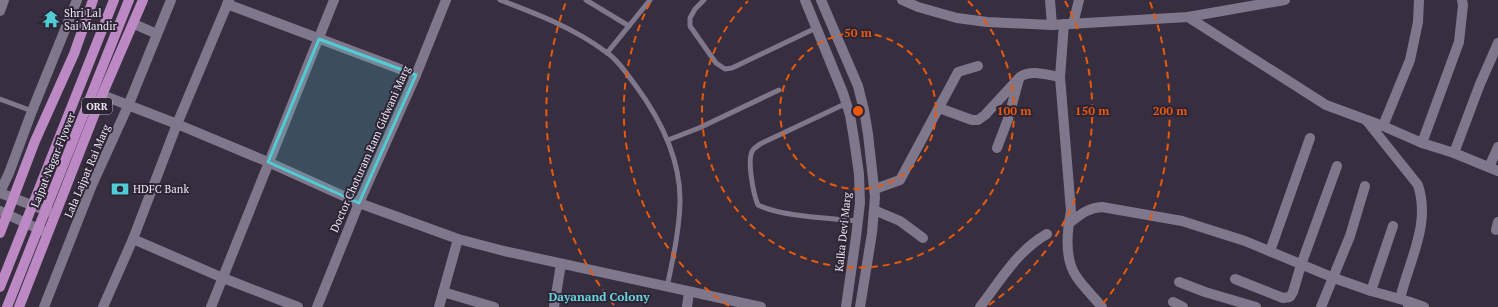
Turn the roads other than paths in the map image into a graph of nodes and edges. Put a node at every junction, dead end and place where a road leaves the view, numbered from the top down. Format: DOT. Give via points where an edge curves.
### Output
graph roads {
  1 [pos="4,0"];
  2 [pos="77,0"];
  3 [pos="94,0"];
  4 [pos="114,0"];
  5 [pos="129,0"];
  6 [pos="143,0"];
  7 [pos="171,0"];
  8 [pos="334,0"];
  9 [pos="446,0"];
  10 [pos="500,0"];
  11 [pos="586,0"];
  12 [pos="650,0"];
  13 [pos="704,0"];
  14 [pos="805,0"];
  15 [pos="821,0"];
  16 [pos="902,0"];
  17 [pos="1050,0"];
  18 [pos="1078,0"];
  19 [pos="1285,0"];
  20 [pos="1419,0"];
  21 [pos="1462,0"];
  22 [pos="228,2"];
  23 [pos="0,11"];
  24 [pos="1188,17"];
  25 [pos="134,24"];
  26 [pos="1069,24"];
  27 [pos="1052,25"];
  28 [pos="629,26"];
  29 [pos="816,28"];
  30 [pos="157,34"];
  31 [pos="319,39"];
  32 [pos="1498,43"];
  33 [pos="607,53"];
  34 [pos="978,66"];
  35 [pos="416,75"];
  36 [pos="1020,77"];
  37 [pos="1060,77"];
  38 [pos="779,90"];
  39 [pos="102,96"];
  40 [pos="0,99"];
  41 [pos="846,103"];
  42 [pos="128,106"];
  43 [pos="939,108"];
  44 [pos="32,111"];
  45 [pos="1366,120"];
  46 [pos="177,124"];
  47 [pos="1383,126"];
  48 [pos="24,135"];
  49 [pos="1310,138"];
  50 [pos="668,140"];
  51 [pos="35,141"];
  52 [pos="1422,143"];
  53 [pos="1498,147"];
  54 [pos="997,148"];
  55 [pos="1454,153"];
  56 [pos="268,162"];
  57 [pos="1337,166"];
  58 [pos="1494,169"];
  59 [pos="1365,186"];
  60 [pos="875,189"];
  61 [pos="0,192"];
  62 [pos="14,198"];
  63 [pos="359,203"];
  64 [pos="874,210"];
  65 [pos="4,213"];
  66 [pos="55,214"];
  67 [pos="858,221"];
  68 [pos="1068,224"];
  69 [pos="1393,226"];
  70 [pos="47,233"];
  71 [pos="0,234"];
  72 [pos="1047,234"];
  73 [pos="458,238"];
  74 [pos="923,238"];
  75 [pos="133,239"];
  76 [pos="1270,250"];
  77 [pos="561,264"];
  78 [pos="1302,265"];
  79 [pos="223,278"];
  80 [pos="1334,278"];
  81 [pos="1235,279"];
  82 [pos="1179,282"];
  83 [pos="0,287"];
  84 [pos="667,288"];
  85 [pos="1371,291"];
  86 [pos="443,292"];
  87 [pos="689,292"];
  88 [pos="1173,302"];
  89 [pos="1406,303"];
  90 [pos="1243,305"];
  91 [pos="7,307"];
  92 [pos="19,307"];
  93 [pos="44,307"];
  94 [pos="103,307"];
  95 [pos="211,307"];
  96 [pos="298,307"];
  97 [pos="317,307"];
  98 [pos="439,307"];
  99 [pos="494,307"];
  100 [pos="554,307"];
  101 [pos="687,307"];
  102 [pos="761,307"];
  103 [pos="846,307"];
  104 [pos="860,307"];
  105 [pos="980,307"];
  106 [pos="1102,307"];
  107 [pos="1183,307"];
  108 [pos="1256,307"];
  109 [pos="1321,307"];
  110 [pos="1424,307"];
  1 -- 23 [label="street"];
  2 -- 44 [label="street"];
  3 -- 51 [label="main road" via="74,54"];
  4 -- 83 [label="main road, Lajpat Nagar Flyover"];
  5 -- 91 [label="main road, Lajpat Nagar Flyover"];
  6 -- 25 [label="main road, ORR"];
  7 -- 30 [label="street, Lala Lajpat Rai Marg"];
  8 -- 31 [label="street"];
  9 -- 35 [label="street, Doctor Choturam Ram Gidwani Marg"];
  10 -- 33 [label="lane" via="551,20"];
  11 -- 28 [label="lane"];
  12 -- 28 [label="lane"];
  13 -- 29 [label="lane" via="690,18 690,26 716,63 725,69"];
  14 -- 29 [label="street, Kalka Devi Marg"];
  15 -- 60 [label="street" via="858,86 864,110"];
  16 -- 27 [label="street" via="957,18"];
  17 -- 27 [label="street"];
  18 -- 26 [label="street"];
  19 -- 24 [label="street"];
  20 -- 47 [label="street" via="1418,22 1410,60"];
  21 -- 52 [label="street" via="1459,42"];
  22 -- 31 [label="street"];
  22 -- 46 [label="street"];
  24 -- 26 [label="street"];
  24 -- 45 [label="street" via="1326,105"];
  25 -- 30 [label="street"];
  25 -- 39 [label="main road, ORR"];
  26 -- 27 [label="street"];
  26 -- 37 [label="street"];
  28 -- 33 [label="lane"];
  29 -- 41 [label="street, Kalka Devi Marg"];
  30 -- 42 [label="street, Lala Lajpat Rai Marg"];
  31 -- 35 [label="street"];
  31 -- 56 [label="street"];
  32 -- 55 [label="street"];
  33 -- 50 [label="lane" via="625,70 642,94"];
  34 -- 43 [label="street" via="958,72"];
  35 -- 63 [label="street, Doctor Choturam Ram Gidwani Marg"];
  36 -- 37 [label="street" via="1025,73 1033,73"];
  36 -- 43 [label="street" via="978,120"];
  36 -- 54 [label="street"];
  37 -- 68 [label="street" via="1071,211"];
  38 -- 50 [label="lane"];
  39 -- 42 [label="street"];
  39 -- 66 [label="main road, ORR"];
  40 -- 44 [label="lane"];
  41 -- 67 [label="street, Kalka Devi Marg" via="859,174"];
  41 -- 67 [label="lane" via="760,144 752,150 750,158 754,196 758,205 800,216"];
  42 -- 46 [label="street"];
  42 -- 93 [label="street, Lala Lajpat Rai Marg" via="92,185"];
  43 -- 60 [label="street" via="900,180"];
  44 -- 48 [label="street"];
  45 -- 47 [label="street"];
  45 -- 89 [label="street" via="1418,185 1422,198 1423,223"];
  46 -- 56 [label="street"];
  46 -- 75 [label="street"];
  47 -- 52 [label="street"];
  48 -- 51 [label="street"];
  48 -- 61 [label="street"];
  49 -- 76 [label="street"];
  50 -- 84 [label="lane" via="676,164 680,202"];
  51 -- 62 [label="main road"];
  52 -- 55 [label="street"];
  53 -- 58 [label="street"];
  55 -- 58 [label="street"];
  56 -- 63 [label="street"];
  56 -- 79 [label="street"];
  57 -- 78 [label="street"];
  59 -- 80 [label="street"];
  60 -- 64 [label="street"];
  61 -- 62 [label="street"];
  62 -- 65 [label="main road"];
  62 -- 66 [label="street"];
  63 -- 73 [label="street"];
  63 -- 97 [label="street, Doctor Choturam Ram Gidwani Marg"];
  64 -- 74 [label="street" via="900,221"];
  64 -- 104 [label="street"];
  65 -- 70 [label="street"];
  65 -- 71 [label="main road"];
  66 -- 70 [label="main road"];
  67 -- 103 [label="street, Kalka Devi Marg"];
  68 -- 76 [label="street" via="1087,210 1102,207 1182,221"];
  68 -- 106 [label="street" via="1068,257 1075,275"];
  69 -- 85 [label="street"];
  70 -- 92 [label="main road"];
  72 -- 105 [label="street" via="1028,248 1008,269"];
  73 -- 77 [label="street" via="504,252"];
  73 -- 86 [label="street"];
  75 -- 79 [label="street"];
  75 -- 94 [label="street"];
  76 -- 78 [label="street"];
  77 -- 84 [label="street"];
  77 -- 100 [label="street"];
  78 -- 80 [label="street"];
  78 -- 81 [label="street" via="1290,297 1283,298"];
  79 -- 95 [label="street"];
  79 -- 96 [label="street"];
  80 -- 85 [label="street"];
  80 -- 109 [label="street"];
  82 -- 90 [label="street"];
  84 -- 87 [label="street"];
  85 -- 89 [label="street"];
  86 -- 98 [label="street"];
  86 -- 99 [label="street"];
  87 -- 101 [label="street"];
  87 -- 102 [label="street"];
  88 -- 107 [label="street"];
  89 -- 110 [label="street"];
  90 -- 108 [label="street"];
}
